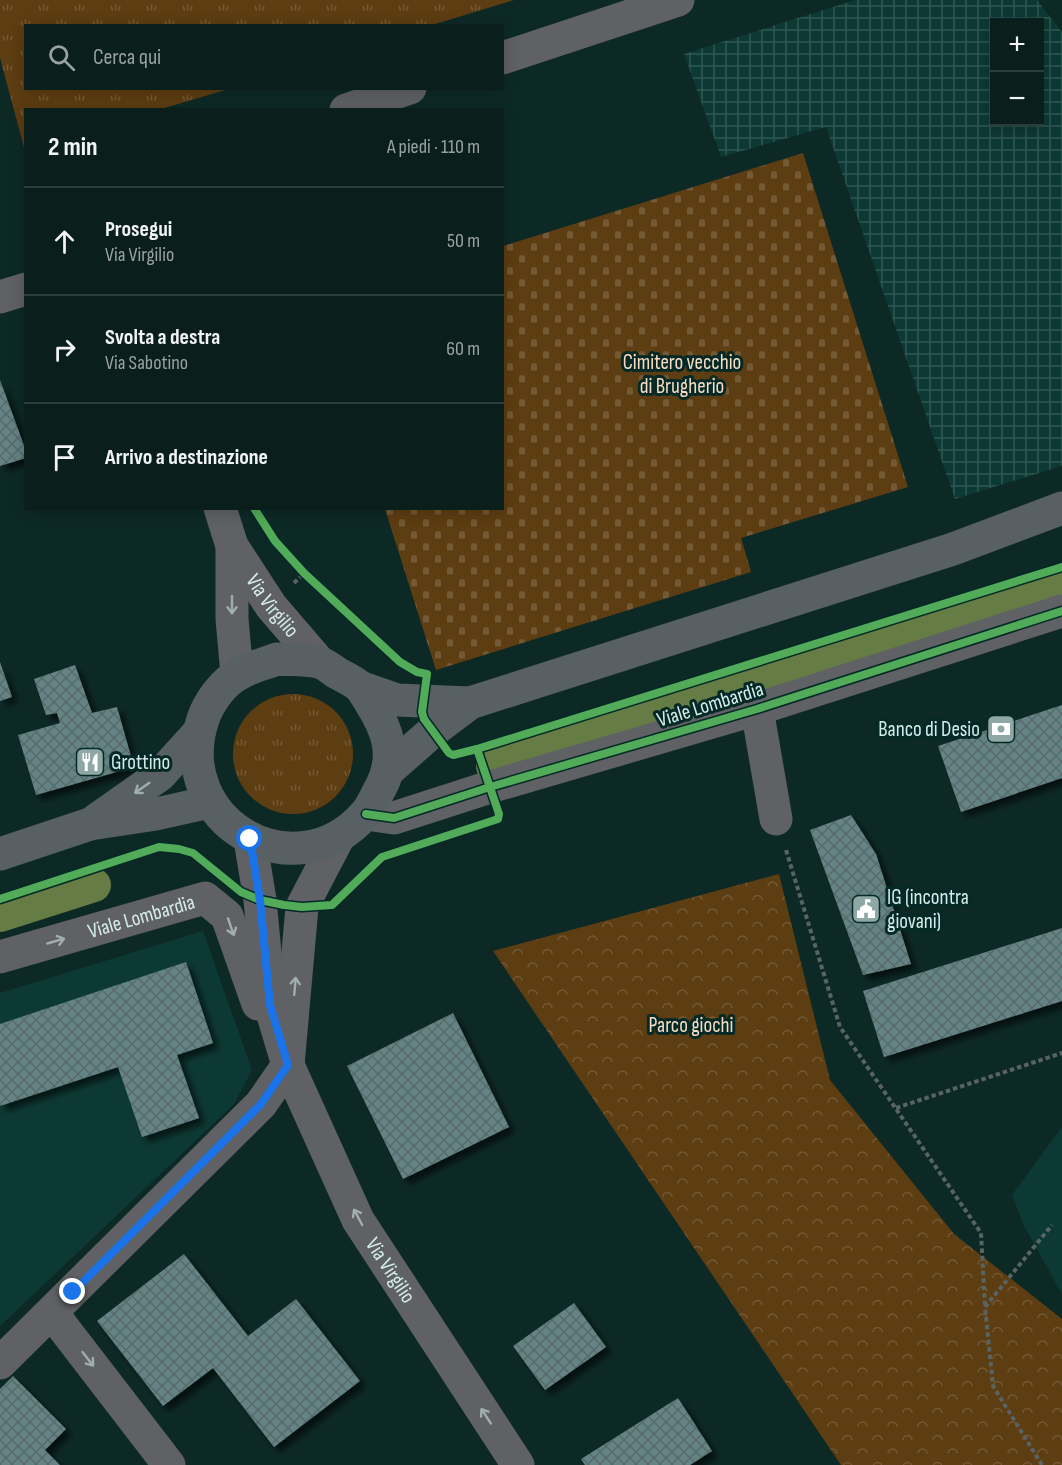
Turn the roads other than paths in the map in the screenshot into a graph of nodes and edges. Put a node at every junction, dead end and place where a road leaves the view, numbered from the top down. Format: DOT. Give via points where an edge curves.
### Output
graph roads {
  1 [pos="678,0"];
  2 [pos="504,57"];
  3 [pos="404,90"];
  4 [pos="352,108"];
  5 [pos="24,290"];
  6 [pos="0,297"];
  7 [pos="1062,508"];
  8 [pos="220,510"];
  9 [pos="1062,522"];
  10 [pos="232,546"];
  11 [pos="953,549"];
  12 [pos="1062,611"];
  13 [pos="319,662"];
  14 [pos="237,674"];
  15 [pos="360,687"];
  16 [pos="470,703"];
  17 [pos="757,709"];
  18 [pos="199,732"];
  19 [pos="390,768"];
  20 [pos="210,802"];
  21 [pos="366,814"];
  22 [pos="776,819"];
  23 [pos="90,825"];
  24 [pos="339,836"];
  25 [pos="250,839"];
  26 [pos="0,854"];
  27 [pos="0,957"];
  28 [pos="288,1065"];
  29 [pos="52,1313"];
  30 [pos="0,1363"];
  31 [pos="169,1465"];
  32 [pos="518,1465"];
  1 -- 2 [label="street"];
  3 -- 4 [label="street"];
  5 -- 6 [label="street"];
  7 -- 11 [label="main road"];
  8 -- 10 [label="street, Via Virgilio"];
  9 -- 11 [label="main road"];
  10 -- 13 [label="street, Via Virgilio" via="271,606"];
  10 -- 14 [label="street, Via Virgilio, one-way"];
  11 -- 16 [label="main road"];
  12 -- 17 [label="street, Viale Lombardia"];
  13 -- 14 [label="main road" via="277,659"];
  13 -- 15 [label="main road"];
  14 -- 18 [label="main road" via="206,710"];
  15 -- 16 [label="main road" via="397,700"];
  15 -- 19 [label="main road" via="389,741"];
  16 -- 19 [label="main road"];
  17 -- 21 [label="street, Viale Lombardia" via="394,818"];
  17 -- 22 [label="street"];
  18 -- 20 [label="main road" via="196,756 200,780"];
  18 -- 23 [label="main road, one-way" via="160,775"];
  19 -- 21 [label="main road"];
  20 -- 23 [label="main road"];
  20 -- 25 [label="main road" via="227,824"];
  21 -- 24 [label="main road"];
  23 -- 26 [label="main road"];
  24 -- 25 [label="main road" via="310,847 280,848"];
  28 -- 24 [label="street, Via Virgilio, one-way" via="302,907"];
  25 -- 28 [label="street, Via Virgilio" via="270,1005"];
  27 -- 28 [label="street, Viale Lombardia, one-way" via="205,898 228,916 266,1027"];
  28 -- 29 [label="street" via="261,1104"];
  32 -- 28 [label="street, Via Virgilio, one-way" via="358,1220"];
  29 -- 30 [label="street"];
  29 -- 31 [label="street, one-way"];
}
